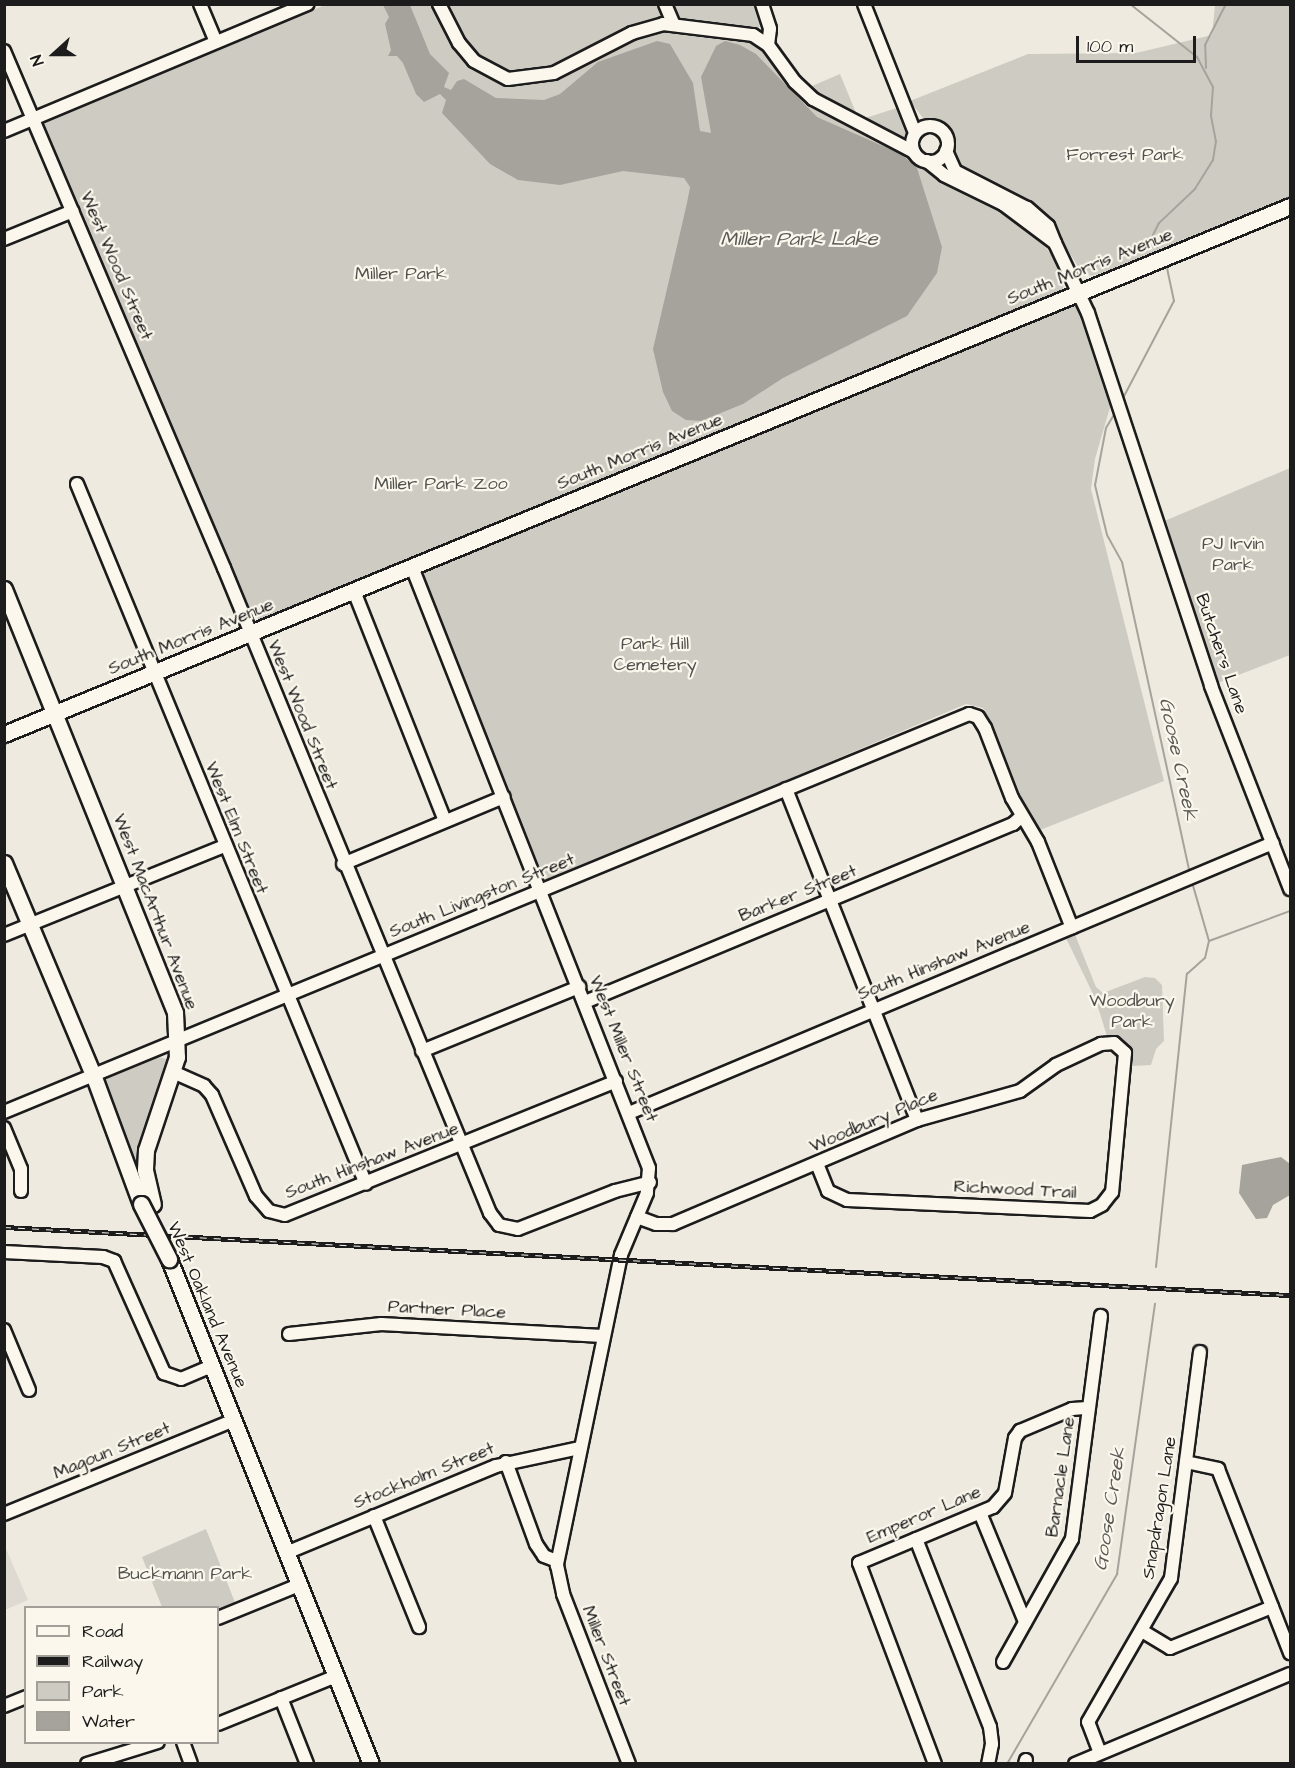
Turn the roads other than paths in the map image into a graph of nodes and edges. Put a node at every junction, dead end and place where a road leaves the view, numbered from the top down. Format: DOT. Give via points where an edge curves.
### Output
graph roads {
  1 [pos="200,4"];
  2 [pos="307,4"];
  3 [pos="439,4"];
  4 [pos="665,4"];
  5 [pos="762,4"];
  6 [pos="864,4"];
  7 [pos="673,23"];
  8 [pos="216,42"];
  9 [pos="768,45"];
  10 [pos="4,51"];
  11 [pos="906,107"];
  12 [pos="33,118"];
  13 [pos="927,126"];
  14 [pos="4,131"];
  15 [pos="915,134"];
  16 [pos="886,136"];
  17 [pos="946,151"];
  18 [pos="914,152"];
  19 [pos="927,161"];
  20 [pos="1290,206"];
  21 [pos="73,211"];
  22 [pos="4,239"];
  23 [pos="1055,243"];
  24 [pos="1080,292"];
  25 [pos="76,484"];
  26 [pos="412,567"];
  27 [pos="4,588"];
  28 [pos="354,591"];
  29 [pos="250,634"];
  30 [pos="153,674"];
  31 [pos="56,713"];
  32 [pos="4,734"];
  33 [pos="786,789"];
  34 [pos="504,797"];
  35 [pos="1022,816"];
  36 [pos="445,821"];
  37 [pos="1273,843"];
  38 [pos="224,846"];
  39 [pos="4,862"];
  40 [pos="344,864"];
  41 [pos="126,886"];
  42 [pos="1290,889"];
  43 [pos="541,891"];
  44 [pos="831,900"];
  45 [pos="30,925"];
  46 [pos="1072,928"];
  47 [pos="4,935"];
  48 [pos="382,957"];
  49 [pos="579,987"];
  50 [pos="287,998"];
  51 [pos="585,1002"];
  52 [pos="874,1009"];
  53 [pos="178,1042"];
  54 [pos="1120,1047"];
  55 [pos="422,1052"];
  56 [pos="173,1072"];
  57 [pos="94,1077"];
  58 [pos="616,1081"];
  59 [pos="4,1112"];
  60 [pos="629,1113"];
  61 [pos="917,1120"];
  62 [pos="4,1128"];
  63 [pos="462,1146"];
  64 [pos="817,1164"];
  65 [pos="650,1182"];
  66 [pos="366,1184"];
  67 [pos="21,1191"];
  68 [pos="147,1204"];
  69 [pos="637,1217"];
  70 [pos="4,1252"];
  71 [pos="169,1260"];
  72 [pos="1101,1316"];
  73 [pos="4,1330"];
  74 [pos="289,1334"];
  75 [pos="603,1336"];
  76 [pos="1200,1352"];
  77 [pos="212,1366"];
  78 [pos="29,1390"];
  79 [pos="1088,1408"];
  80 [pos="234,1420"];
  81 [pos="580,1448"];
  82 [pos="506,1462"];
  83 [pos="1186,1462"];
  84 [pos="4,1515"];
  85 [pos="981,1515"];
  86 [pos="374,1516"];
  87 [pos="916,1539"];
  88 [pos="286,1552"];
  89 [pos="557,1561"];
  90 [pos="299,1585"];
  91 [pos="1272,1607"];
  92 [pos="219,1618"];
  93 [pos="1025,1622"];
  94 [pos="418,1627"];
  95 [pos="1142,1631"];
  96 [pos="1290,1653"];
  97 [pos="1003,1662"];
  98 [pos="1290,1674"];
  99 [pos="336,1676"];
  100 [pos="24,1698"];
  101 [pos="280,1698"];
  102 [pos="4,1706"];
  103 [pos="219,1724"];
  104 [pos="155,1744"];
  105 [pos="183,1744"];
  106 [pos="1100,1753"];
  107 [pos="87,1764"];
  108 [pos="191,1764"];
  109 [pos="307,1764"];
  110 [pos="371,1764"];
  111 [pos="629,1764"];
  112 [pos="935,1764"];
  113 [pos="988,1764"];
  114 [pos="1075,1764"];
  1 -- 8 [label="street"];
  2 -- 8 [label="street"];
  3 -- 7 [label="street" via="459,43 474,61 508,79 554,73 632,33"];
  4 -- 7 [label="street"];
  5 -- 9 [label="street" via="770,29"];
  6 -- 11 [label="street"];
  7 -- 9 [label="street" via="744,33"];
  8 -- 12 [label="street"];
  9 -- 16 [label="street" via="813,99"];
  10 -- 12 [label="street, West Wood Street"];
  11 -- 13 [label="street"];
  11 -- 15 [label="street"];
  12 -- 14 [label="street"];
  12 -- 21 [label="street, West Wood Street"];
  13 -- 15 [label="street"];
  13 -- 17 [label="street" via="943,132"];
  15 -- 16 [label="street"];
  15 -- 18 [label="street"];
  16 -- 18 [label="street"];
  17 -- 19 [label="street" via="938,159"];
  17 -- 23 [label="street, Butchers Lane" via="956,171 1027,208 1048,226"];
  18 -- 19 [label="street"];
  19 -- 23 [label="street" via="944,175 1030,221"];
  20 -- 24 [label="main road, South Morris Avenue"];
  21 -- 22 [label="street"];
  21 -- 29 [label="street, West Wood Street"];
  23 -- 24 [label="street, Butchers Lane"];
  24 -- 26 [label="main road, South Morris Avenue"];
  24 -- 37 [label="street, Butchers Lane" via="1211,686"];
  25 -- 30 [label="street, West Elm Street"];
  26 -- 28 [label="main road, South Morris Avenue"];
  26 -- 34 [label="street, West Miller Street"];
  27 -- 31 [label="main road, West MacArthur Avenue"];
  28 -- 29 [label="main road, South Morris Avenue"];
  28 -- 36 [label="street"];
  29 -- 30 [label="main road, South Morris Avenue"];
  29 -- 40 [label="street, West Wood Street"];
  30 -- 31 [label="main road, South Morris Avenue"];
  30 -- 38 [label="street, West Elm Street"];
  31 -- 32 [label="main road, South Morris Avenue"];
  31 -- 41 [label="main road, West MacArthur Avenue"];
  33 -- 35 [label="street, South Livingston Street" via="962,715 973,714 985,728"];
  33 -- 43 [label="street, South Livingston Street"];
  33 -- 44 [label="street"];
  34 -- 36 [label="street"];
  34 -- 43 [label="street, West Miller Street"];
  35 -- 44 [label="street, Barker Street" via="1013,824"];
  35 -- 46 [label="street" via="1038,842"];
  36 -- 40 [label="street"];
  37 -- 42 [label="street, Butchers Lane"];
  37 -- 46 [label="street, South Hinshaw Avenue"];
  38 -- 41 [label="street"];
  38 -- 50 [label="street, West Elm Street"];
  39 -- 45 [label="main road"];
  40 -- 48 [label="street, West Wood Street"];
  41 -- 45 [label="street"];
  41 -- 53 [label="main road, West MacArthur Avenue" via="170,996"];
  43 -- 48 [label="street, South Livingston Street"];
  43 -- 49 [label="street, West Miller Street"];
  44 -- 51 [label="street, Barker Street"];
  44 -- 52 [label="street"];
  45 -- 47 [label="street"];
  45 -- 57 [label="main road"];
  46 -- 52 [label="street, South Hinshaw Avenue"];
  48 -- 50 [label="street, South Livingston Street"];
  48 -- 55 [label="street, West Wood Street"];
  49 -- 51 [label="street, West Miller Street"];
  49 -- 55 [label="street"];
  50 -- 53 [label="street, South Livingston Street"];
  50 -- 66 [label="street, West Elm Street"];
  51 -- 58 [label="street, West Miller Street"];
  52 -- 60 [label="street, South Hinshaw Avenue"];
  52 -- 61 [label="street"];
  53 -- 56 [label="main road, West MacArthur Avenue"];
  53 -- 57 [label="street, South Livingston Street"];
  54 -- 61 [label="street, Woodbury Place" via="1114,1042 1101,1044 1056,1065 1020,1091 984,1103 958,1105"];
  54 -- 64 [label="street, Richwood Trail" via="1126,1062 1112,1192 1102,1206 1090,1211 847,1200 828,1191"];
  55 -- 63 [label="street, West Wood Street"];
  56 -- 66 [label="street, South Hinshaw Avenue" via="204,1086 212,1095 256,1196 269,1211 290,1214"];
  56 -- 68 [label="main road, West MacArthur Avenue" via="146,1150"];
  57 -- 59 [label="street, South Livingston Street"];
  57 -- 68 [label="main road"];
  58 -- 60 [label="street, West Miller Street"];
  58 -- 63 [label="street, South Hinshaw Avenue"];
  60 -- 65 [label="street, West Miller Street" via="648,1163"];
  61 -- 64 [label="street, Woodbury Place"];
  62 -- 67 [label="street" via="21,1169"];
  63 -- 65 [label="street, West Wood Street" via="490,1213 499,1225 518,1229 626,1187"];
  63 -- 66 [label="street, South Hinshaw Avenue"];
  64 -- 69 [label="street, Woodbury Place" via="673,1224 656,1224"];
  65 -- 69 [label="street"];
  68 -- 71 [label="main road, West MacArthur Avenue, bridge"];
  69 -- 75 [label="street" via="621,1256"];
  70 -- 77 [label="street" via="103,1257 114,1262 164,1373 181,1379"];
  71 -- 77 [label="main road, West Oakland Avenue"];
  72 -- 79 [label="street, Barnacle Lane"];
  73 -- 78 [label="street"];
  74 -- 75 [label="street, Partner Place" via="381,1324"];
  75 -- 81 [label="street"];
  76 -- 83 [label="street, Snapdragon Lane"];
  77 -- 80 [label="main road, West Oakland Avenue"];
  79 -- 85 [label="street, Emperor Lane" via="1072,1409 1020,1431 1015,1438 1005,1493"];
  79 -- 93 [label="street, Barnacle Lane" via="1072,1539"];
  80 -- 84 [label="street, Magoun Street"];
  80 -- 88 [label="main road, West Oakland Avenue"];
  81 -- 82 [label="street, Stockholm Street"];
  81 -- 89 [label="street"];
  82 -- 86 [label="street, Stockholm Street"];
  82 -- 89 [label="street" via="539,1551"];
  83 -- 91 [label="street" via="1218,1468"];
  83 -- 95 [label="street, Snapdragon Lane" via="1171,1578"];
  85 -- 87 [label="street, Emperor Lane"];
  85 -- 93 [label="street"];
  86 -- 88 [label="street, Stockholm Street"];
  86 -- 94 [label="street"];
  87 -- 112 [label="street, Emperor Lane" via="859,1563"];
  87 -- 113 [label="street" via="990,1727"];
  88 -- 90 [label="main road, West Oakland Avenue"];
  89 -- 111 [label="street, Miller Street" via="563,1594"];
  90 -- 92 [label="street"];
  90 -- 99 [label="main road, West Oakland Avenue"];
  91 -- 95 [label="street" via="1170,1648"];
  91 -- 96 [label="street"];
  93 -- 97 [label="street, Barnacle Lane"];
  95 -- 106 [label="street, Snapdragon Lane" via="1088,1722"];
  98 -- 106 [label="street"];
  99 -- 101 [label="street"];
  99 -- 110 [label="main road, West Oakland Avenue"];
  100 -- 102 [label="street"];
  101 -- 103 [label="street"];
  101 -- 109 [label="street"];
  104 -- 107 [label="street"];
  105 -- 108 [label="street"];
  106 -- 114 [label="street"];
}
